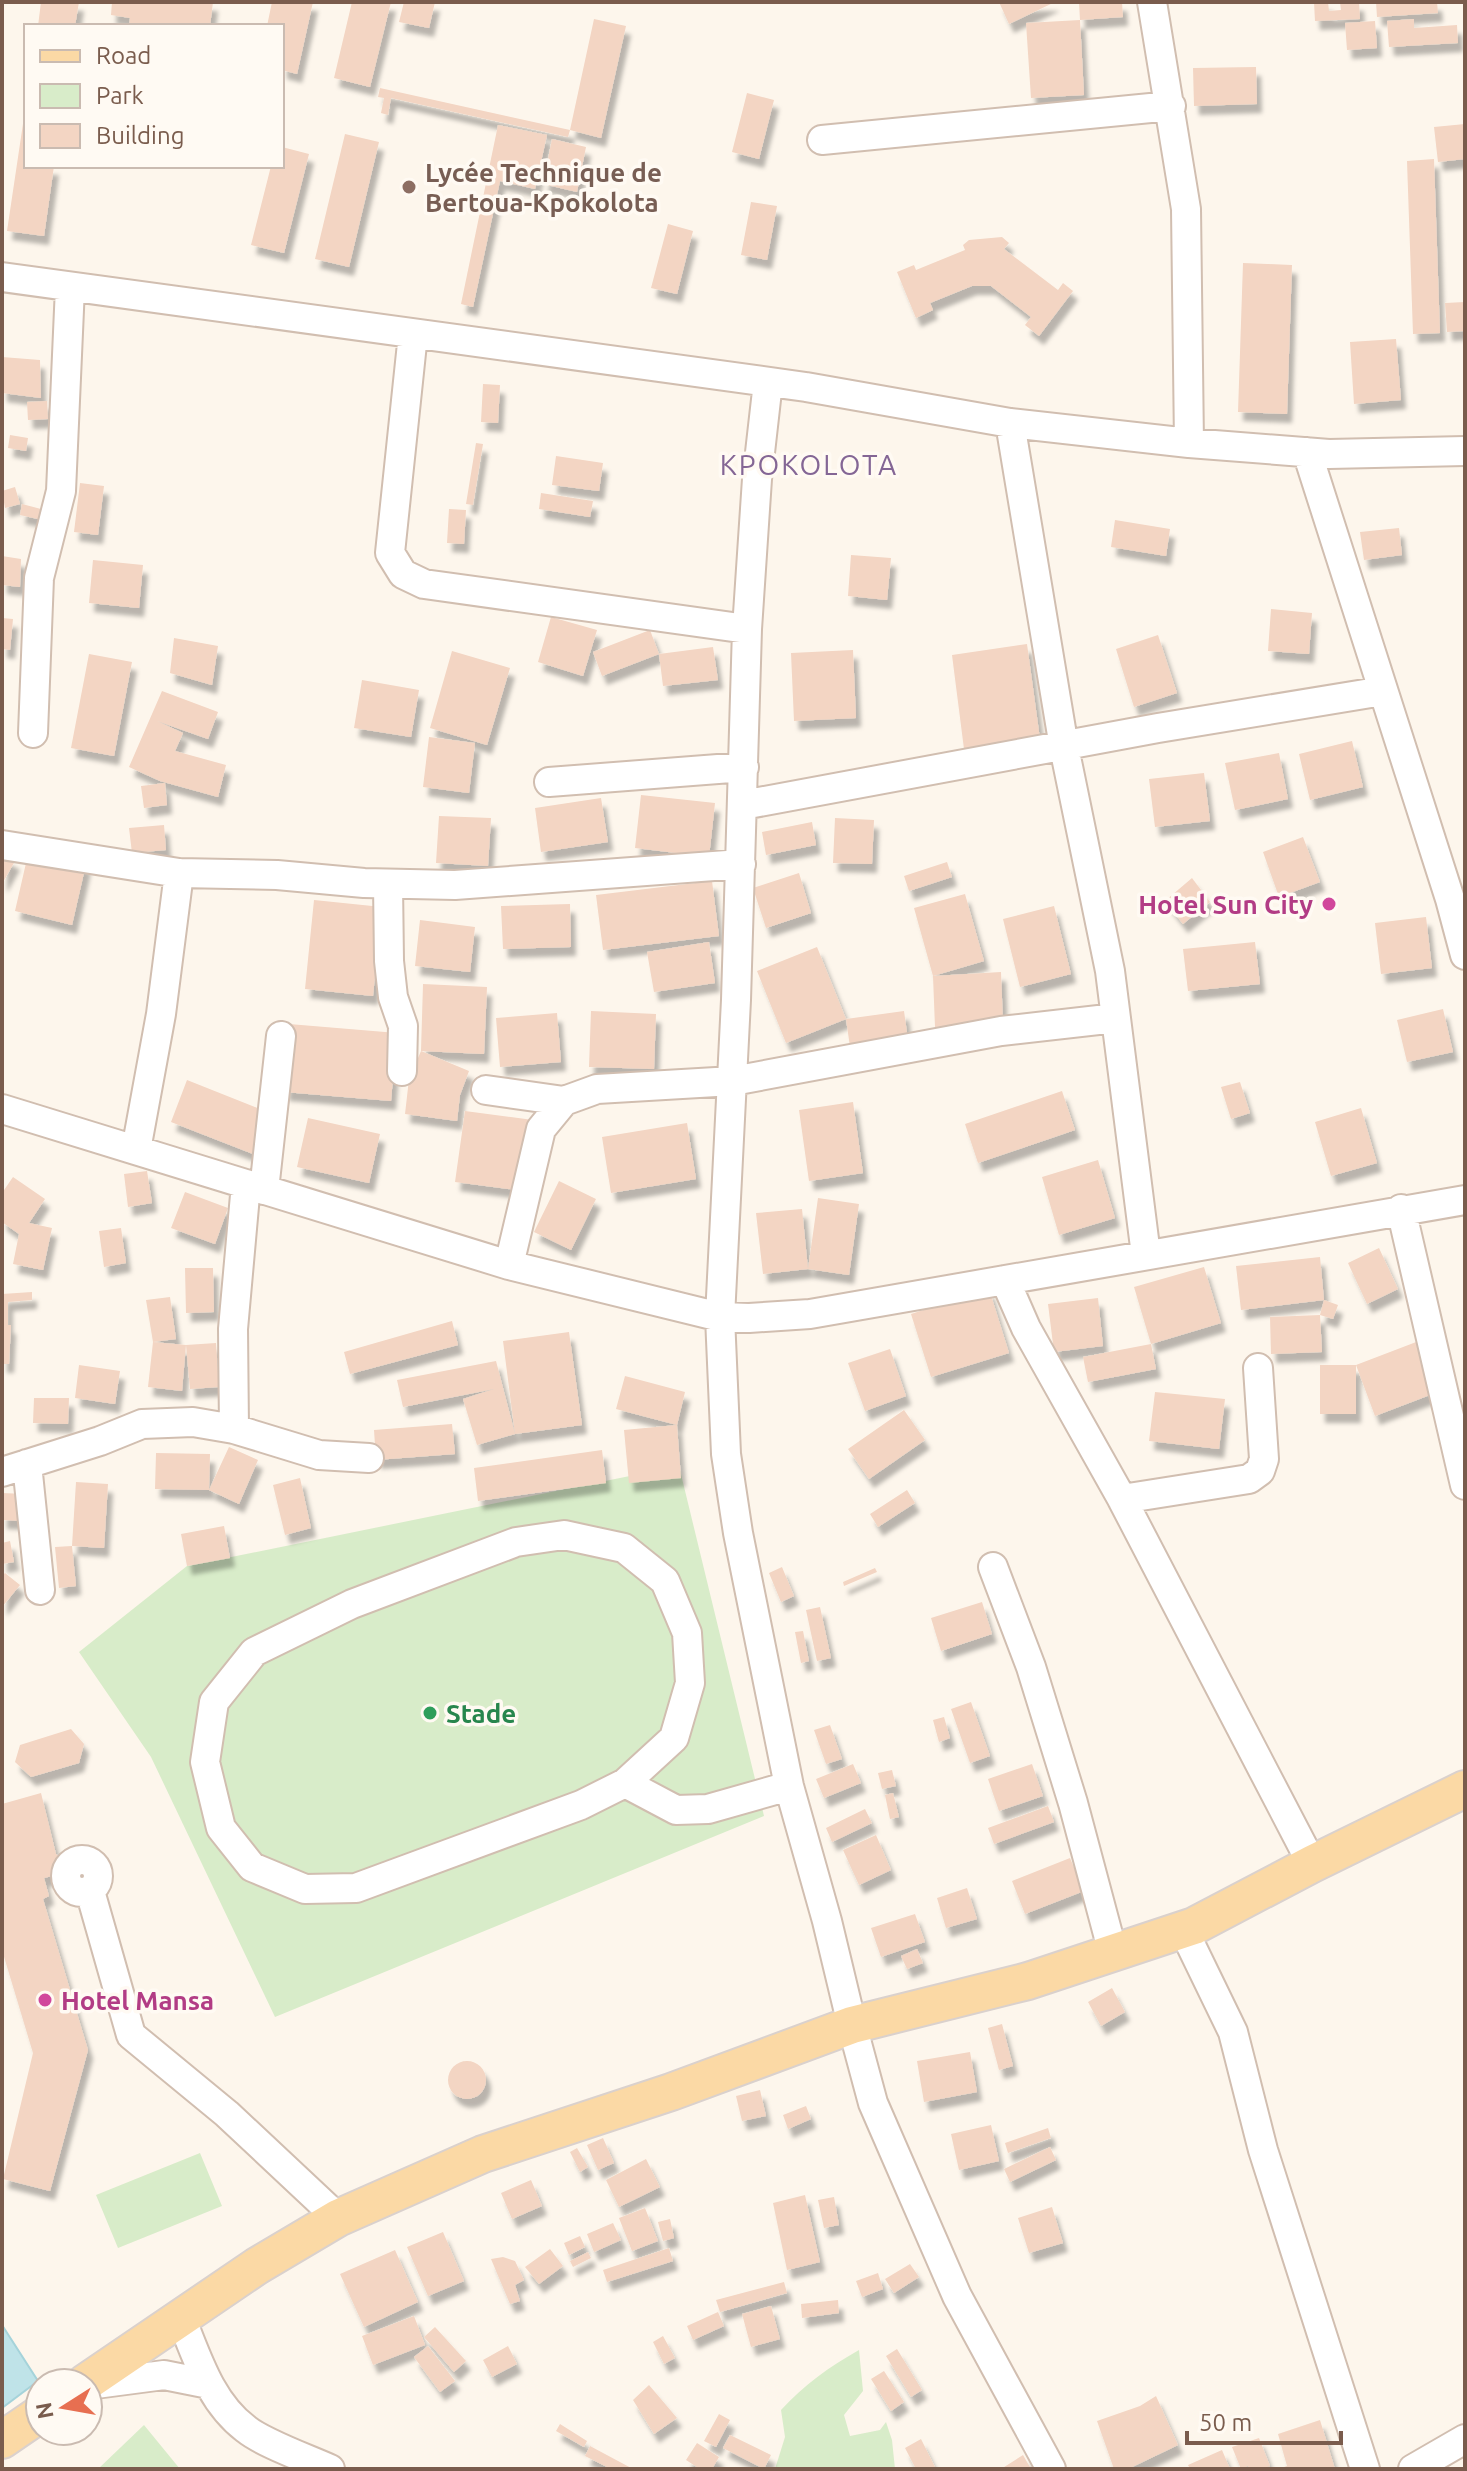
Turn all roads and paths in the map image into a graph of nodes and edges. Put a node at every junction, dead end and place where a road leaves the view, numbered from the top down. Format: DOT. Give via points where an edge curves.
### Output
graph roads {
  1 [pos="1152,2"];
  2 [pos="1171,106"];
  3 [pos="822,140"];
  4 [pos="2,277"];
  5 [pos="70,287"];
  6 [pos="413,334"];
  7 [pos="768,382"];
  8 [pos="1010,423"];
  9 [pos="1189,443"];
  10 [pos="1465,451"];
  11 [pos="1307,452"];
  12 [pos="747,629"];
  13 [pos="1383,691"];
  14 [pos="33,733"];
  15 [pos="1064,747"];
  16 [pos="744,767"];
  17 [pos="549,782"];
  18 [pos="743,805"];
  19 [pos="2,845"];
  20 [pos="741,864"];
  21 [pos="179,873"];
  22 [pos="388,884"];
  23 [pos="1465,955"];
  24 [pos="1116,1018"];
  25 [pos="281,1036"];
  26 [pos="402,1071"];
  27 [pos="733,1081"];
  28 [pos="486,1090"];
  29 [pos="564,1101"];
  30 [pos="2,1109"];
  31 [pos="136,1150"];
  32 [pos="255,1187"];
  33 [pos="1465,1200"];
  34 [pos="1401,1209"];
  35 [pos="1146,1255"];
  36 [pos="509,1265"];
  37 [pos="1005,1280"];
  38 [pos="720,1317"];
  39 [pos="1258,1368"];
  40 [pos="234,1429"];
  41 [pos="369,1458"];
  42 [pos="15,1468"];
  43 [pos="1465,1485"];
  44 [pos="1122,1499"];
  45 [pos="993,1567"];
  46 [pos="40,1590"];
  47 [pos="625,1783"];
  48 [pos="789,1786"];
  49 [pos="1465,1789"];
  50 [pos="1312,1864"];
  51 [pos="90,1891"];
  52 [pos="1183,1929"];
  53 [pos="1113,1953"];
  54 [pos="852,2025"];
  55 [pos="338,2218"];
  56 [pos="181,2318"];
  57 [pos="104,2372"];
  58 [pos="104,2382"];
  59 [pos="209,2384"];
  60 [pos="24,2425"];
  61 [pos="1465,2439"];
  62 [pos="2,2440"];
  63 [pos="330,2469"];
  64 [pos="1051,2469"];
  65 [pos="1365,2469"];
  66 [pos="1413,2469"];
  1 -- 2 [label="street"];
  2 -- 3 [label="street"];
  2 -- 9 [label="street" via="1186,209"];
  4 -- 5 [label="street"];
  5 -- 6 [label="street"];
  5 -- 14 [label="street" via="61,491 39,578"];
  6 -- 7 [label="street"];
  6 -- 12 [label="street" via="390,553 403,574 424,584"];
  7 -- 8 [label="street"];
  7 -- 12 [label="street"];
  8 -- 9 [label="street"];
  8 -- 15 [label="street"];
  9 -- 11 [label="street"];
  10 -- 11 [label="street"];
  11 -- 13 [label="street"];
  12 -- 16 [label="street"];
  13 -- 15 [label="street"];
  13 -- 23 [label="street"];
  15 -- 18 [label="street"];
  15 -- 24 [label="street"];
  16 -- 17 [label="street"];
  16 -- 18 [label="street"];
  18 -- 20 [label="street"];
  19 -- 21 [label="street"];
  20 -- 22 [label="street" via="455,885"];
  20 -- 27 [label="street"];
  21 -- 22 [label="street"];
  21 -- 31 [label="street"];
  22 -- 26 [label="street" via="389,961 403,1026"];
  24 -- 27 [label="street" via="1001,1031"];
  24 -- 35 [label="street"];
  25 -- 32 [label="street"];
  27 -- 29 [label="street" via="597,1089"];
  27 -- 38 [label="street"];
  28 -- 29 [label="street"];
  29 -- 36 [label="street" via="541,1129"];
  30 -- 31 [label="street"];
  31 -- 32 [label="street"];
  32 -- 36 [label="street"];
  32 -- 40 [label="street" via="233,1329"];
  33 -- 34 [label="street"];
  34 -- 35 [label="street"];
  34 -- 43 [label="street"];
  35 -- 37 [label="street"];
  36 -- 38 [label="street"];
  37 -- 38 [label="street" via="810,1314"];
  37 -- 44 [label="street" via="1026,1328"];
  38 -- 48 [label="street" via="730,1480"];
  39 -- 44 [label="street" via="1264,1459 1260,1471 1249,1479"];
  40 -- 41 [label="street" via="319,1455"];
  40 -- 42 [label="street" via="193,1422 142,1424"];
  42 -- 46 [label="street"];
  44 -- 50 [label="street"];
  45 -- 53 [label="street" via="1031,1667"];
  47 -- 47 [label="street" via="581,1805 356,1888 305,1889 252,1867 221,1828 205,1762 214,1702 254,1652 352,1604 516,1542 564,1535 624,1548 665,1581 687,1633 690,1683 674,1738"];
  47 -- 48 [label="street" via="676,1810 708,1809"];
  48 -- 54 [label="street"];
  49 -- 50 [label="main road"];
  50 -- 52 [label="main road"];
  51 -- 55 [label="street" via="131,2035 227,2114"];
  52 -- 53 [label="main road"];
  52 -- 65 [label="street" via="1233,2032 1263,2150"];
  53 -- 54 [label="main road" via="1028,1981"];
  54 -- 55 [label="main road" via="483,2154"];
  54 -- 64 [label="street" via="873,2103 957,2296"];
  55 -- 56 [label="main road"];
  56 -- 57 [label="main road"];
  56 -- 59 [label="street"];
  58 -- 59 [label="street" via="164,2375"];
  59 -- 63 [label="street" via="247,2431"];
  60 -- 62 [label="main road"];
  61 -- 66 [label="street"];
}
